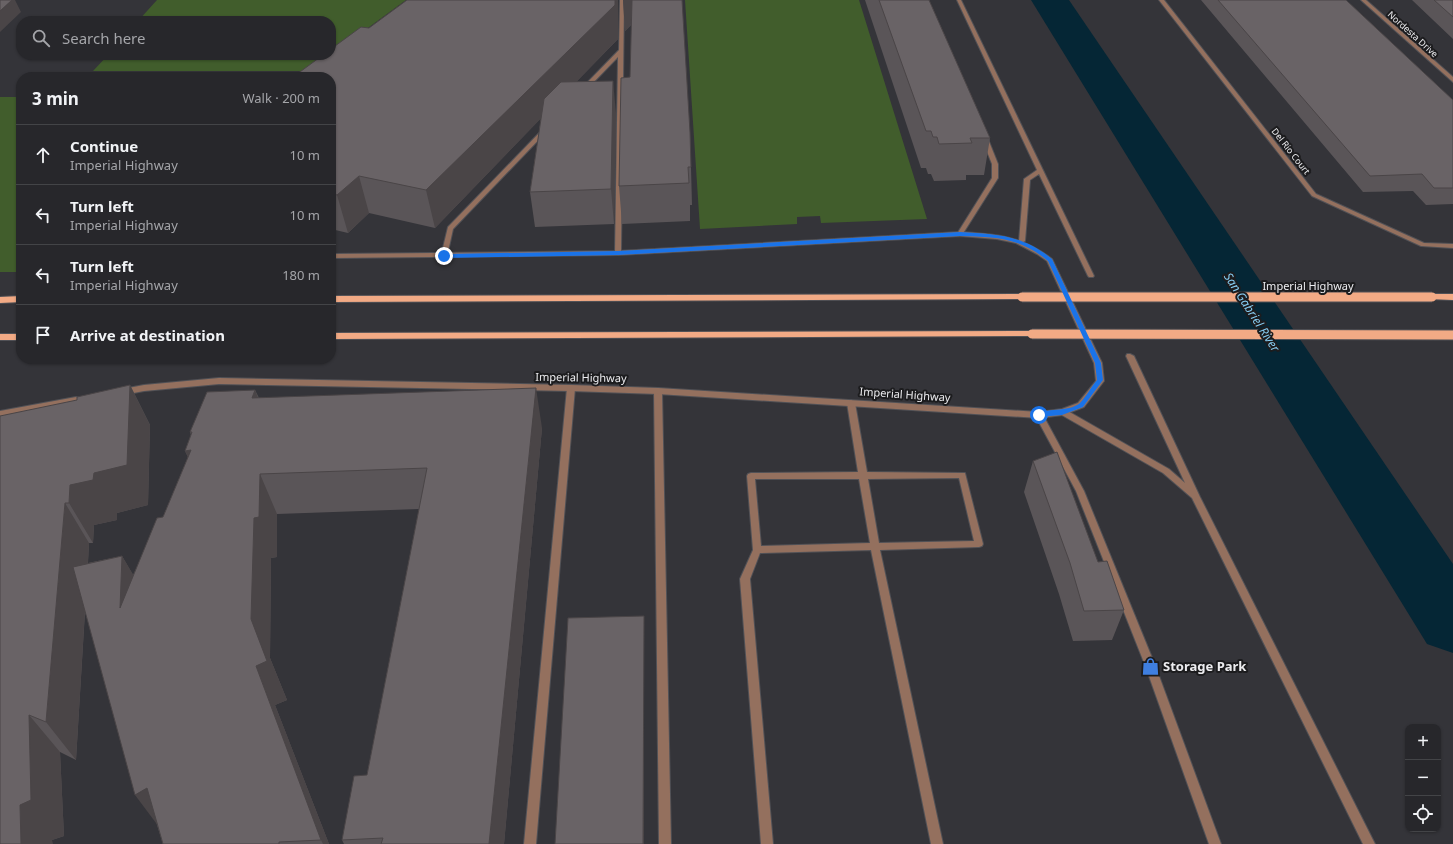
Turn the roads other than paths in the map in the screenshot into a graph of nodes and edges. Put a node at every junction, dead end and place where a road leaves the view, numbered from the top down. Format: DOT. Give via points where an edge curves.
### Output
graph roads {
  1 [pos="622,0"];
  2 [pos="959,0"];
  3 [pos="1162,0"];
  4 [pos="1363,0"];
  5 [pos="621,51"];
  6 [pos="1452,78"];
  7 [pos="577,96"];
  8 [pos="549,125"];
  9 [pos="983,136"];
  10 [pos="1039,171"];
  11 [pos="960,234"];
  12 [pos="1022,242"];
  13 [pos="1453,246"];
  14 [pos="618,253"];
  15 [pos="336,256"];
  16 [pos="444,256"];
  17 [pos="1091,276"];
  18 [pos="1453,296"];
  19 [pos="336,299"];
  20 [pos="0,300"];
  21 [pos="16,300"];
  22 [pos="1453,335"];
  23 [pos="336,336"];
  24 [pos="0,337"];
  25 [pos="16,337"];
  26 [pos="1130,356"];
  27 [pos="571,388"];
  28 [pos="658,391"];
  29 [pos="114,394"];
  30 [pos="83,399"];
  31 [pos="851,403"];
  32 [pos="1062,412"];
  33 [pos="0,414"];
  34 [pos="1039,415"];
  35 [pos="864,476"];
  36 [pos="1196,497"];
  37 [pos="875,547"];
  38 [pos="757,550"];
  39 [pos="530,844"];
  40 [pos="666,844"];
  41 [pos="767,844"];
  42 [pos="937,844"];
  43 [pos="1215,844"];
  44 [pos="1369,844"];
  1 -- 5 [label="street"];
  2 -- 10 [label="street"];
  3 -- 13 [label="street, Del Rio Court" via="1314,195 1407,238 1424,244"];
  4 -- 6 [label="street, Nordesta Drive"];
  5 -- 7 [label="street"];
  5 -- 14 [label="street"];
  8 -- 16 [label="street" via="450,228"];
  9 -- 11 [label="street" via="995,164 995,178"];
  10 -- 12 [label="street" via="1027,179"];
  10 -- 17 [label="street"];
  11 -- 12 [label="street, Imperial Highway"];
  11 -- 14 [label="street, Imperial Highway"];
  12 -- 32 [label="street, Imperial Highway" via="1050,260 1098,363 1100,380 1081,405"];
  14 -- 16 [label="street, Imperial Highway"];
  15 -- 16 [label="street, Imperial Highway"];
  18 -- 19 [label="main road, Imperial Highway, bridge"];
  20 -- 21 [label="main road"];
  22 -- 23 [label="main road, bridge"];
  24 -- 25 [label="main road"];
  26 -- 36 [label="street"];
  27 -- 28 [label="street, Imperial Highway"];
  27 -- 29 [label="street, Imperial Highway" via="219,381 144,388"];
  27 -- 39 [label="street"];
  28 -- 31 [label="street, Imperial Highway"];
  28 -- 40 [label="street"];
  30 -- 33 [label="street"];
  31 -- 34 [label="street, Imperial Highway"];
  31 -- 35 [label="street"];
  32 -- 34 [label="street, Imperial Highway"];
  32 -- 36 [label="street" via="1166,471"];
  34 -- 43 [label="street" via="1080,492 1150,665"];
  35 -- 37 [label="street"];
  35 -- 37 [label="street" via="962,475 979,544"];
  35 -- 38 [label="street" via="751,476"];
  36 -- 44 [label="street"];
  37 -- 38 [label="street"];
  37 -- 42 [label="street"];
  38 -- 41 [label="street" via="745,580"];
}
